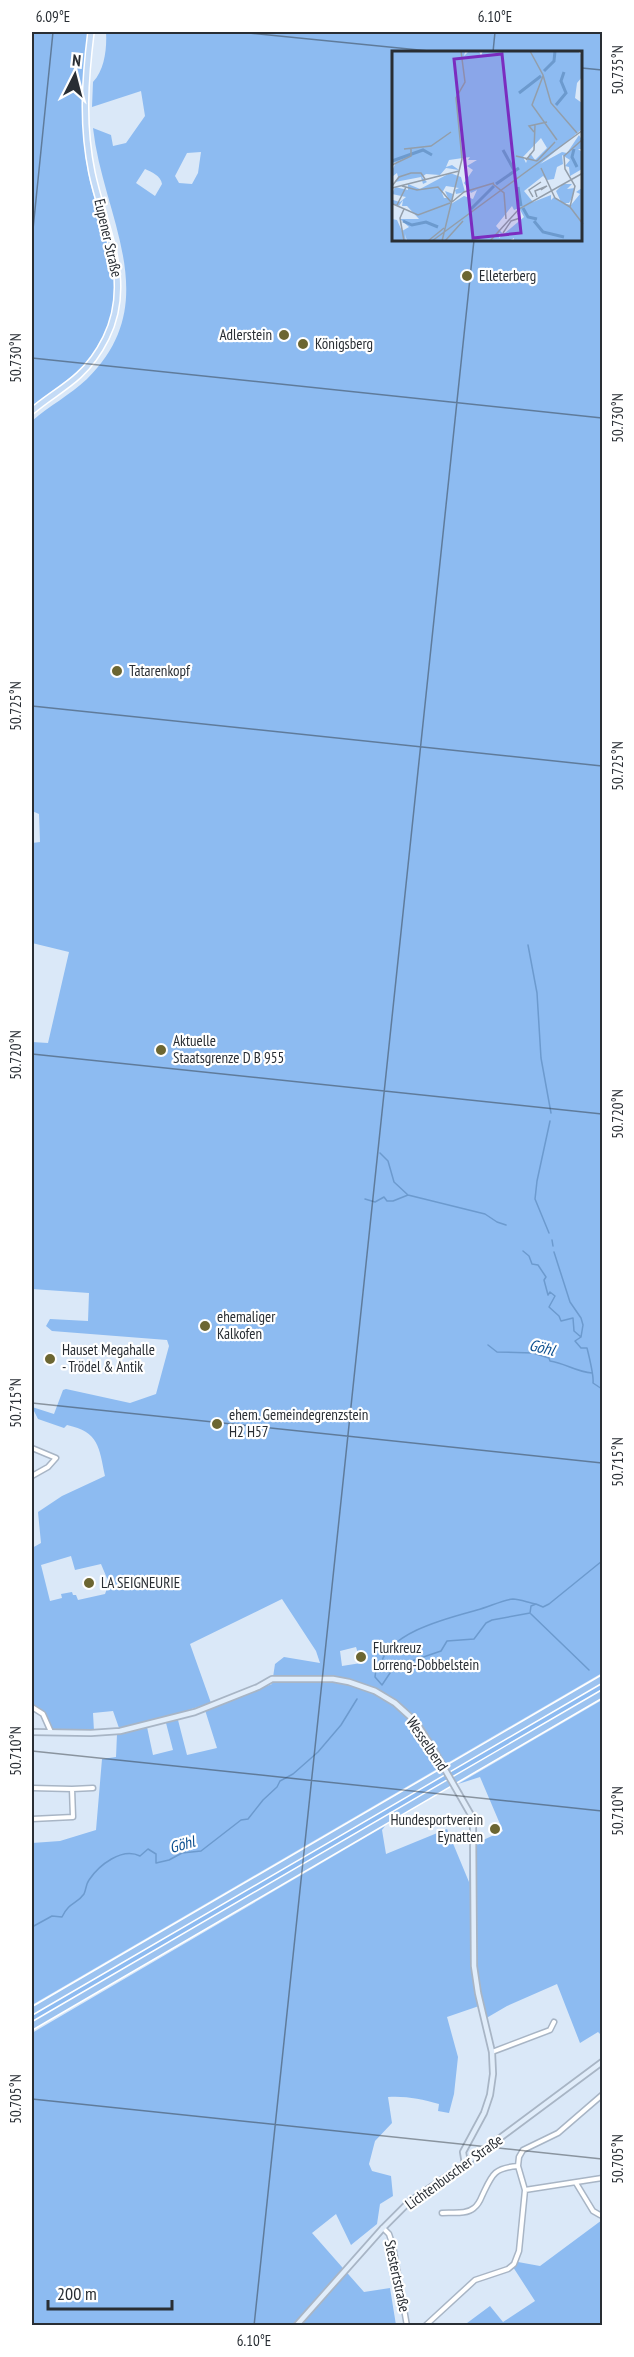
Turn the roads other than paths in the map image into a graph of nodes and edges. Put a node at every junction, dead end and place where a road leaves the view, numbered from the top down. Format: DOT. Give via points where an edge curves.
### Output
graph roads {
  1 [pos="91,32"];
  2 [pos="32,411"];
  3 [pos="32,1448"];
  4 [pos="32,1476"];
  5 [pos="603,1679"];
  6 [pos="603,1694"];
  7 [pos="32,1707"];
  8 [pos="32,1732"];
  9 [pos="51,1732"];
  10 [pos="32,1788"];
  11 [pos="93,1788"];
  12 [pos="72,1789"];
  13 [pos="32,1819"];
  14 [pos="32,2011"];
  15 [pos="554,2022"];
  16 [pos="32,2026"];
  17 [pos="492,2052"];
  18 [pos="603,2062"];
  19 [pos="603,2095"];
  20 [pos="465,2164"];
  21 [pos="518,2166"];
  22 [pos="603,2178"];
  23 [pos="575,2183"];
  24 [pos="525,2190"];
  25 [pos="442,2213"];
  26 [pos="600,2215"];
  27 [pos="383,2228"];
  28 [pos="296,2325"];
  29 [pos="407,2325"];
  30 [pos="425,2325"];
  1 -- 2 [label="main road, Eupener Straße" via="85,91 86,137 117,263 118,302 94,360"];
  3 -- 4 [label="street" via="56,1458"];
  5 -- 14 [label="highway"];
  6 -- 16 [label="highway"];
  7 -- 9 [label="street" via="43,1714"];
  8 -- 9 [label="street, Wesselbend"];
  9 -- 17 [label="street, Wesselbend, bridge" via="120,1731 195,1712 272,1679 333,1679 375,1691 396,1703 416,1722 471,1815 474,1966"];
  10 -- 12 [label="street"];
  11 -- 12 [label="street"];
  12 -- 13 [label="street" via="73,1817"];
  15 -- 17 [label="street" via="550,2030"];
  17 -- 20 [label="street, Wesselbend" via="494,2074 490,2095 463,2152"];
  18 -- 20 [label="street, Lichtenbuscher Straße"];
  19 -- 21 [label="street" via="558,2133 524,2150"];
  20 -- 27 [label="street, Lichtenbuscher Straße" via="409,2202"];
  21 -- 24 [label="street"];
  21 -- 25 [label="street" via="498,2169 474,2209"];
  22 -- 23 [label="street"];
  23 -- 24 [label="street"];
  23 -- 26 [label="street" via="593,2211"];
  24 -- 30 [label="street" via="519,2251 514,2264 475,2280"];
  27 -- 28 [label="street, Lichtenbuscher Straße"];
  27 -- 29 [label="street, Stestertstraße" via="393,2246"];
}
